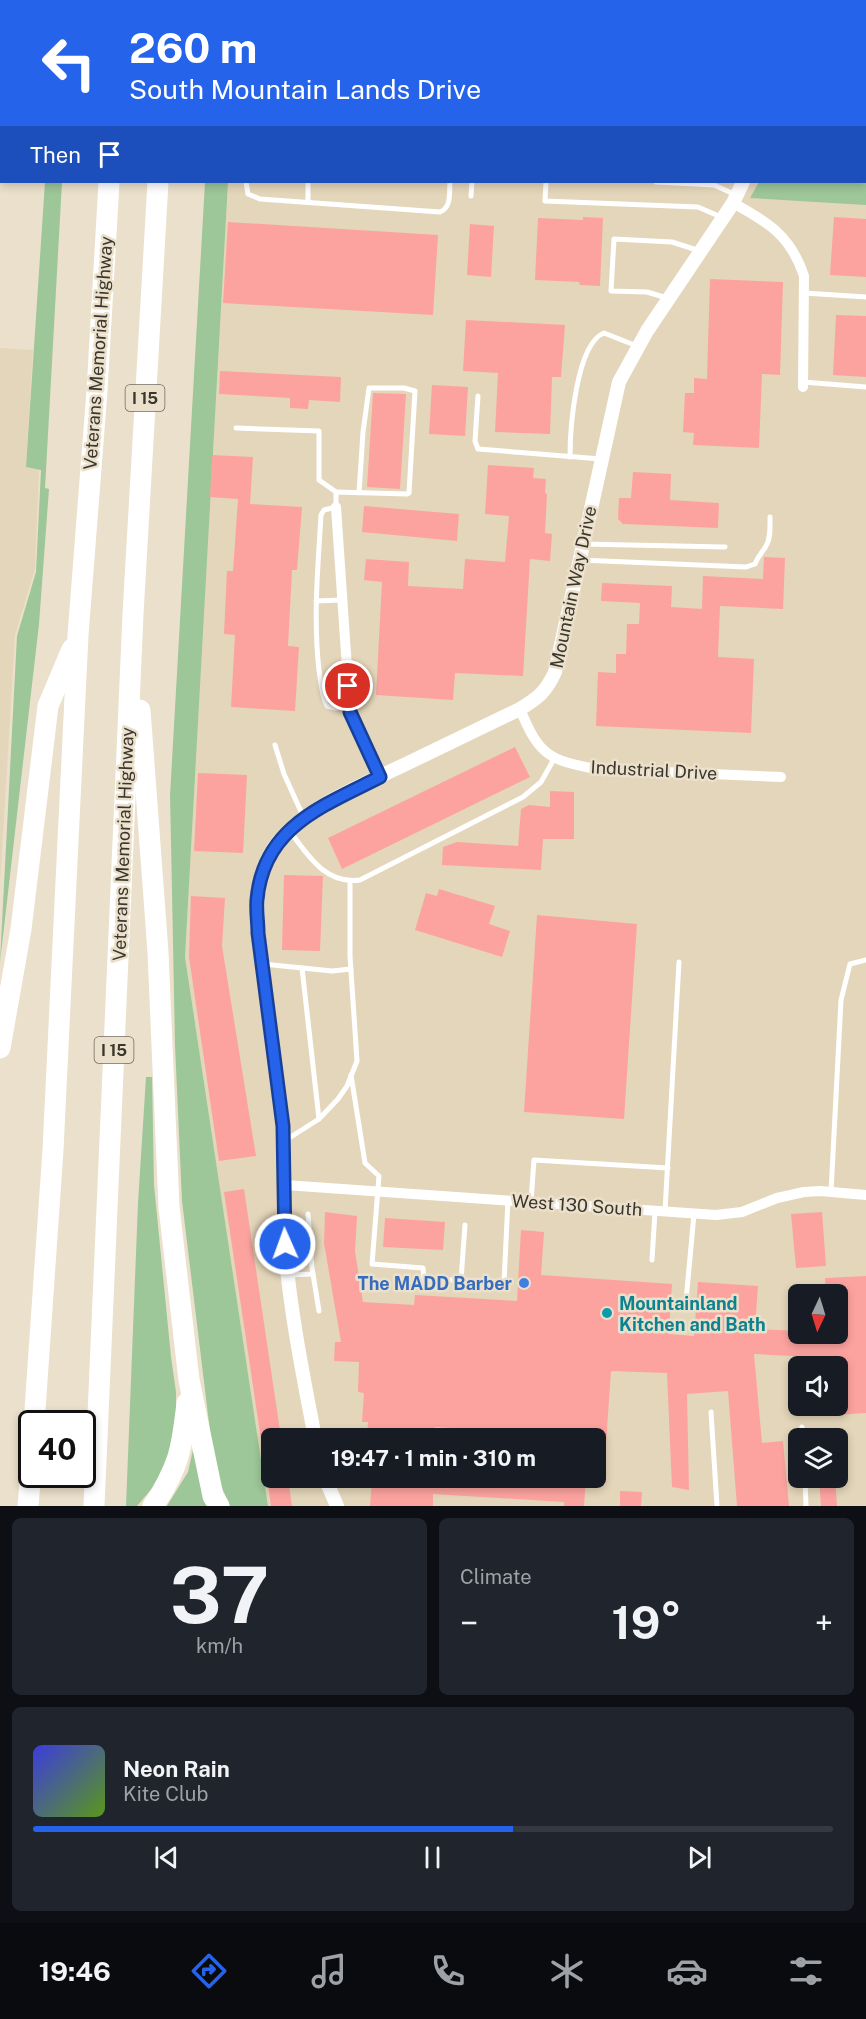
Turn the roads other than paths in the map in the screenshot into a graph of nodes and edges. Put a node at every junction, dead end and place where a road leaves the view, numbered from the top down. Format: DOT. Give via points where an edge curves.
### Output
graph roads {
  1 [pos="109,183"];
  2 [pos="158,183"];
  3 [pos="246,183"];
  4 [pos="308,183"];
  5 [pos="450,183"];
  6 [pos="472,183"];
  7 [pos="546,183"];
  8 [pos="675,183"];
  9 [pos="743,183"];
  10 [pos="471,196"];
  11 [pos="735,199"];
  12 [pos="308,202"];
  13 [pos="723,218"];
  14 [pos="700,251"];
  15 [pos="804,293"];
  16 [pos="866,297"];
  17 [pos="668,298"];
  18 [pos="638,346"];
  19 [pos="803,385"];
  20 [pos="866,387"];
  21 [pos="478,396"];
  22 [pos="236,428"];
  23 [pos="570,457"];
  24 [pos="601,459"];
  25 [pos="336,492"];
  26 [pos="359,493"];
  27 [pos="336,507"];
  28 [pos="770,517"];
  29 [pos="582,544"];
  30 [pos="725,547"];
  31 [pos="579,560"];
  32 [pos="342,600"];
  33 [pos="316,601"];
  34 [pos="133,614"];
  35 [pos="78,635"];
  36 [pos="350,707"];
  37 [pos="520,710"];
  38 [pos="275,745"];
  39 [pos="554,759"];
  40 [pos="380,777"];
  41 [pos="781,777"];
  42 [pos="304,818"];
  43 [pos="289,830"];
  44 [pos="350,881"];
  45 [pos="866,960"];
  46 [pos="679,962"];
  47 [pos="262,964"];
  48 [pos="302,968"];
  49 [pos="351,969"];
  50 [pos="0,1048"];
  51 [pos="351,1075"];
  52 [pos="319,1119"];
  53 [pos="284,1142"];
  54 [pos="668,1168"];
  55 [pos="285,1185"];
  56 [pos="379,1191"];
  57 [pos="831,1192"];
  58 [pos="866,1195"];
  59 [pos="508,1200"];
  60 [pos="531,1202"];
  61 [pos="660,1211"];
  62 [pos="309,1214"];
  63 [pos="694,1214"];
  64 [pos="465,1225"];
  65 [pos="652,1260"];
  66 [pos="313,1274"];
  67 [pos="288,1275"];
  68 [pos="461,1280"];
  69 [pos="686,1301"];
  70 [pos="319,1311"];
  71 [pos="189,1380"];
  72 [pos="35,1410"];
  73 [pos="711,1412"];
  74 [pos="313,1428"];
  75 [pos="30,1488"];
  76 [pos="329,1488"];
  77 [pos="805,1488"];
  78 [pos="95,1496"];
  79 [pos="28,1506"];
  80 [pos="153,1506"];
  81 [pos="219,1506"];
  82 [pos="337,1506"];
  83 [pos="717,1506"];
  84 [pos="806,1506"];
  1 -- 35 [label="highway, Veterans Memorial Highway"];
  2 -- 34 [label="highway, Veterans Memorial Highway / I 15"];
  3 -- 12 [label="lane" via="254,197"];
  4 -- 12 [label="lane"];
  5 -- 12 [label="lane" via="449,205 440,212"];
  6 -- 10 [label="lane"];
  7 -- 13 [label="lane" via="544,201 698,207"];
  8 -- 11 [label="lane" via="714,185"];
  9 -- 11 [label="street, Mountain Way Drive"];
  11 -- 13 [label="street, Mountain Way Drive"];
  11 -- 15 [label="street" via="788,242 804,276"];
  13 -- 14 [label="street, Mountain Way Drive"];
  14 -- 17 [label="street, Mountain Way Drive"];
  14 -- 17 [label="lane" via="672,242 614,239 611,291 647,292"];
  15 -- 16 [label="lane"];
  15 -- 19 [label="street"];
  17 -- 18 [label="street, Mountain Way Drive"];
  18 -- 23 [label="lane" via="604,333 597,336 583,362 570,431"];
  18 -- 24 [label="street, Mountain Way Drive" via="619,382"];
  19 -- 20 [label="lane"];
  21 -- 23 [label="lane" via="478,449"];
  22 -- 25 [label="lane" via="319,431 319,480"];
  23 -- 24 [label="lane"];
  24 -- 29 [label="street, Mountain Way Drive"];
  25 -- 26 [label="lane"];
  25 -- 27 [label="lane"];
  26 -- 26 [label="lane" via="409,493 416,394 412,390 369,388"];
  27 -- 32 [label="street"];
  27 -- 33 [label="lane" via="321,515"];
  28 -- 31 [label="lane" via="767,545 755,564 746,567"];
  29 -- 30 [label="lane"];
  29 -- 31 [label="street, Mountain Way Drive"];
  31 -- 37 [label="street, Mountain Way Drive" via="555,672 539,698"];
  32 -- 33 [label="lane"];
  32 -- 36 [label="street"];
  33 -- 36 [label="lane" via="323,698 327,706"];
  34 -- 71 [label="highway" via="158,952 169,1207"];
  34 -- 78 [label="highway, Veterans Memorial Highway / I 15"];
  35 -- 50 [label="highway" via="48,706 21,929"];
  35 -- 72 [label="highway, Veterans Memorial Highway" via="53,1150"];
  36 -- 40 [label="street"];
  37 -- 39 [label="street" via="531,736"];
  37 -- 40 [label="street, Mountain Way Drive"];
  38 -- 42 [label="lane"];
  39 -- 41 [label="street, Industrial Drive" via="596,769"];
  39 -- 44 [label="lane" via="541,782 523,797 360,880"];
  40 -- 42 [label="street, Mountain Way Drive"];
  42 -- 43 [label="street, Mountain Way Drive"];
  43 -- 44 [label="lane" via="323,871"];
  43 -- 47 [label="street, Mountain Way Drive" via="270,854 259,886 256,903"];
  44 -- 49 [label="lane"];
  45 -- 57 [label="lane" via="850,964 841,1000"];
  46 -- 54 [label="lane"];
  47 -- 48 [label="lane"];
  47 -- 53 [label="street, Mountain Way Drive"];
  48 -- 49 [label="lane"];
  48 -- 52 [label="lane"];
  49 -- 51 [label="lane" via="357,1061"];
  51 -- 52 [label="lane" via="338,1099"];
  51 -- 56 [label="lane" via="365,1163 378,1176"];
  52 -- 53 [label="lane"];
  53 -- 55 [label="street, Mountain Way Drive"];
  54 -- 60 [label="lane" via="534,1160"];
  54 -- 61 [label="lane"];
  55 -- 56 [label="street, West 130 South"];
  55 -- 67 [label="street, Mountain Way Drive"];
  56 -- 59 [label="street, West 130 South"];
  56 -- 68 [label="lane" via="372,1264 423,1268 424,1278"];
  57 -- 58 [label="street, West 130 South"];
  57 -- 63 [label="street, West 130 South" via="790,1195 742,1212"];
  59 -- 60 [label="street, West 130 South"];
  59 -- 68 [label="lane" via="504,1282"];
  60 -- 61 [label="street, West 130 South"];
  61 -- 63 [label="street, West 130 South"];
  61 -- 65 [label="lane"];
  62 -- 66 [label="lane"];
  63 -- 69 [label="lane"];
  64 -- 68 [label="lane"];
  66 -- 67 [label="lane"];
  66 -- 70 [label="lane"];
  67 -- 74 [label="street, Mountain Way Drive"];
  71 -- 80 [label="highway" via="179,1457"];
  71 -- 81 [label="highway" via="213,1496"];
  73 -- 83 [label="lane"];
  75 -- 79 [label="highway"];
  76 -- 82 [label="street"];
  77 -- 84 [label="lane"];
}
